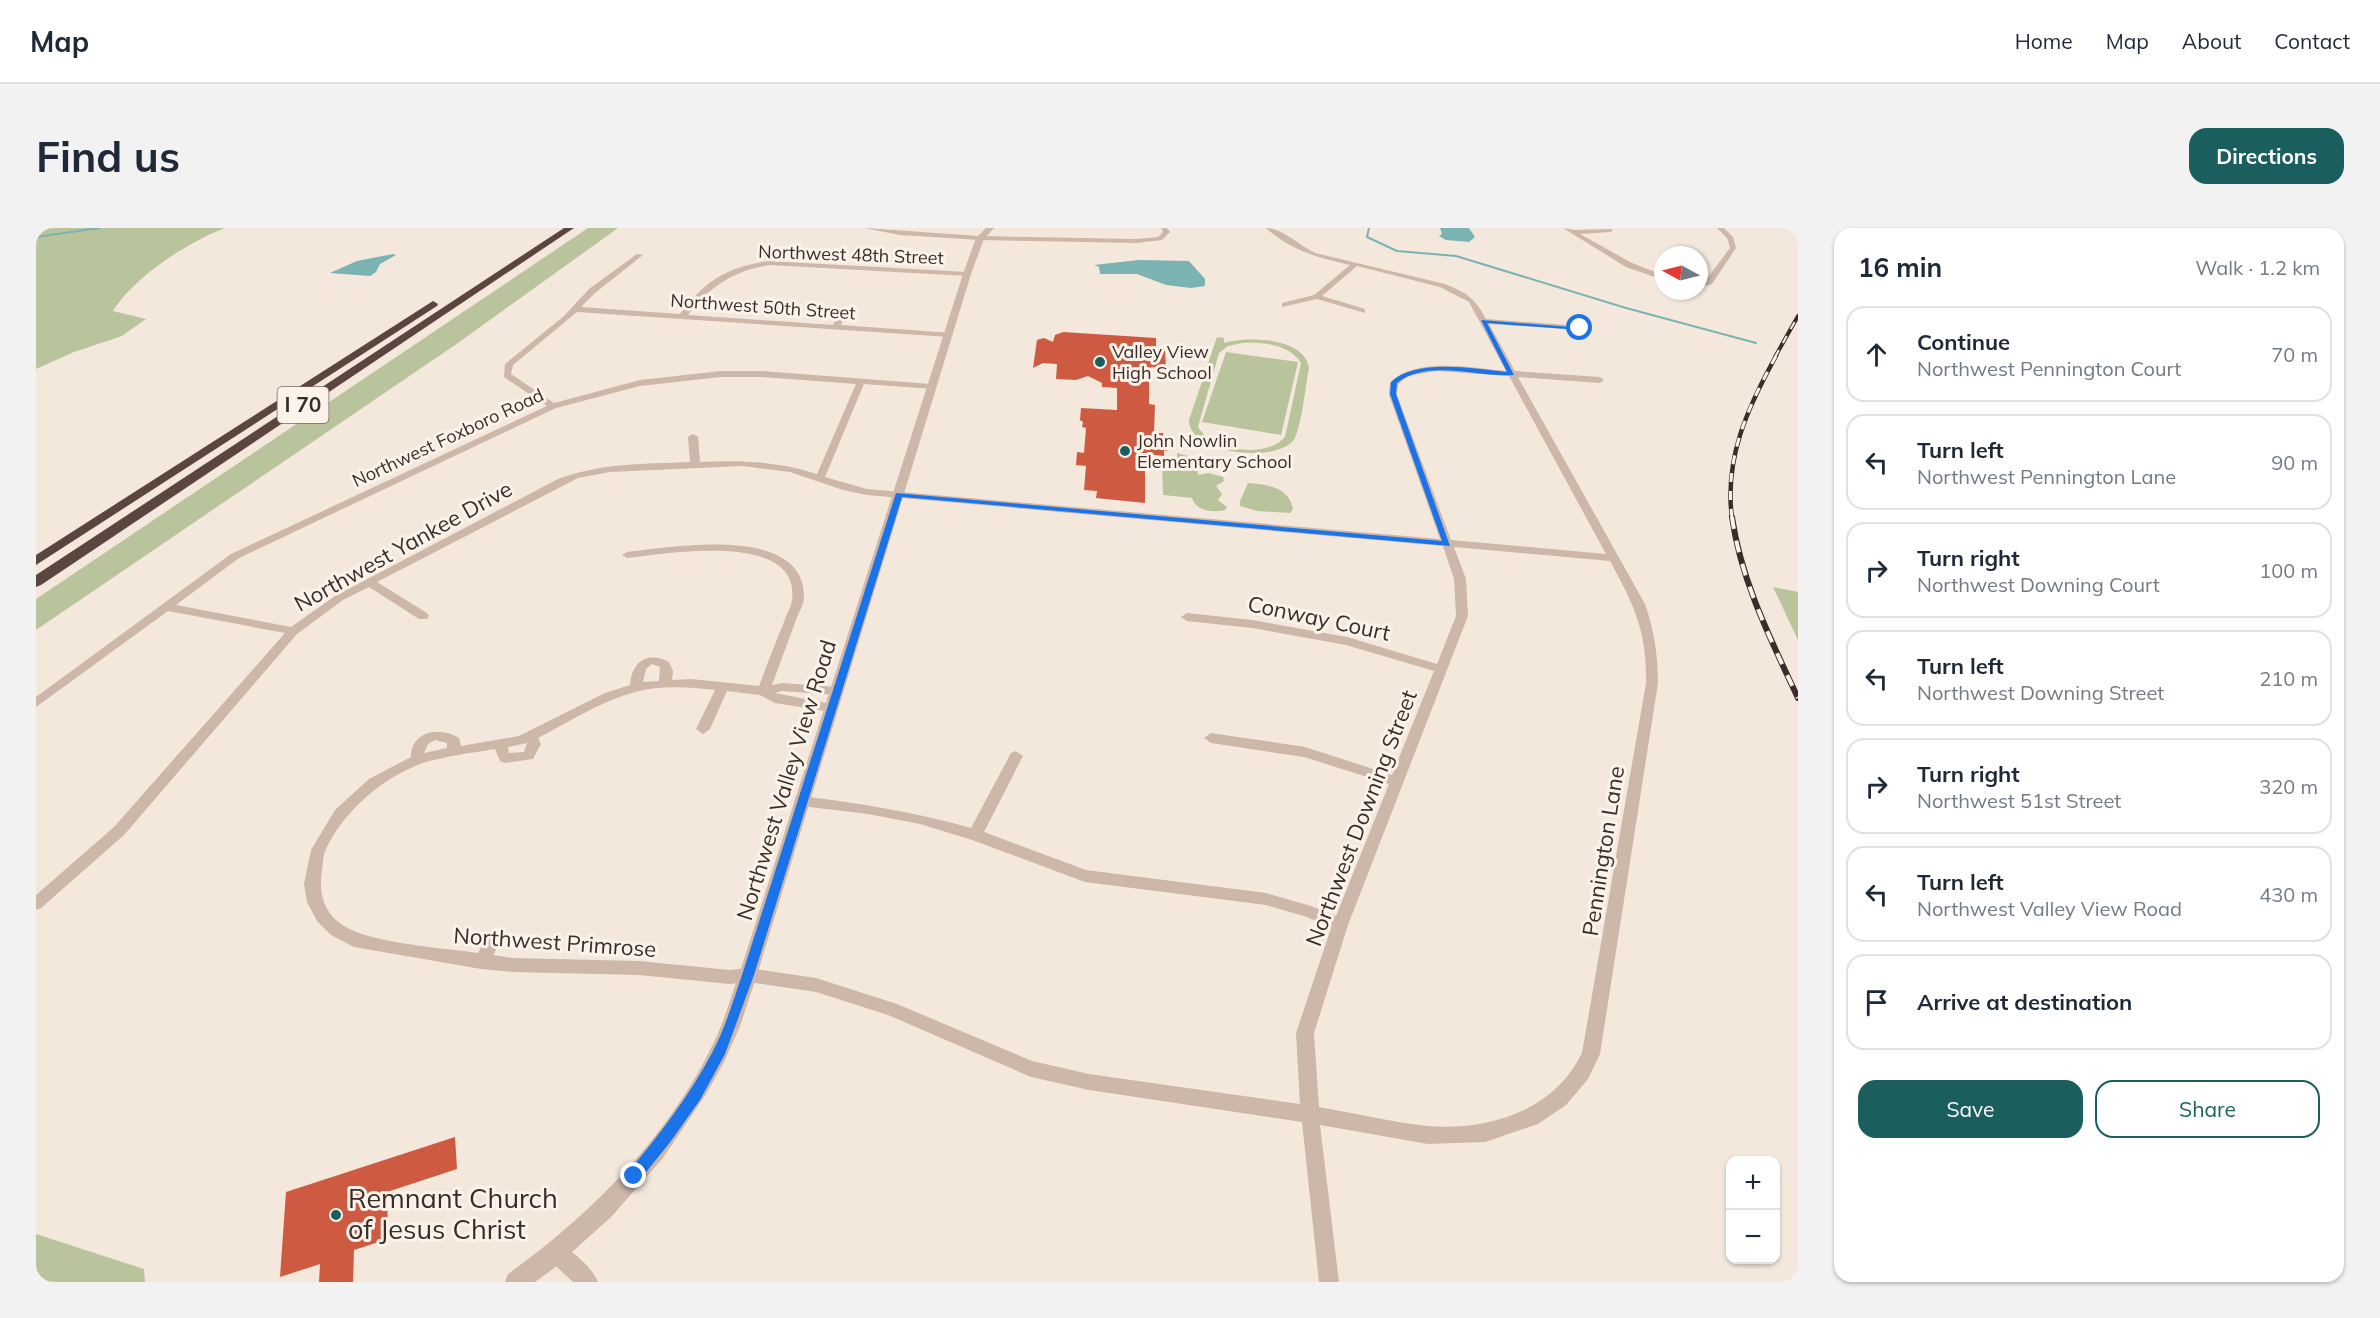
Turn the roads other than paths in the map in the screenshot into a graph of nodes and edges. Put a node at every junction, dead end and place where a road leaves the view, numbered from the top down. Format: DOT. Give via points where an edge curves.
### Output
graph roads {
  1 [pos="551,228"];
  2 [pos="570,228"];
  3 [pos="867,228"];
  4 [pos="1164,228"];
  5 [pos="1269,228"];
  6 [pos="1720,228"];
  7 [pos="1570,230"];
  8 [pos="1611,230"];
  9 [pos="985,233"];
  10 [pos="639,255"];
  11 [pos="1354,265"];
  12 [pos="967,274"];
  13 [pos="1654,275"];
  14 [pos="1708,283"];
  15 [pos="1317,297"];
  16 [pos="1285,305"];
  17 [pos="574,309"];
  18 [pos="843,310"];
  19 [pos="1362,311"];
  20 [pos="682,317"];
  21 [pos="1483,321"];
  22 [pos="836,327"];
  23 [pos="1580,328"];
  24 [pos="949,335"];
  25 [pos="1512,374"];
  26 [pos="1600,380"];
  27 [pos="861,382"];
  28 [pos="931,387"];
  29 [pos="553,406"];
  30 [pos="693,437"];
  31 [pos="694,464"];
  32 [pos="820,478"];
  33 [pos="899,495"];
  34 [pos="1447,544"];
  35 [pos="627,555"];
  36 [pos="1613,558"];
  37 [pos="36,561"];
  38 [pos="36,582"];
  39 [pos="369,582"];
  40 [pos="165,608"];
  41 [pos="423,616"];
  42 [pos="1187,617"];
  43 [pos="293,631"];
  44 [pos="1441,669"];
  45 [pos="665,684"];
  46 [pos="723,686"];
  47 [pos="636,687"];
  48 [pos="763,691"];
  49 [pos="837,691"];
  50 [pos="36,703"];
  51 [pos="831,708"];
  52 [pos="703,729"];
  53 [pos="1211,738"];
  54 [pos="1016,756"];
  55 [pos="1398,782"];
  56 [pos="801,801"];
  57 [pos="975,835"];
  58 [pos="36,904"];
  59 [pos="1340,925"];
  60 [pos="495,937"];
  61 [pos="481,962"];
  62 [pos="748,975"];
  63 [pos="1310,1114"];
  64 [pos="555,1252"];
  65 [pos="516,1282"];
  66 [pos="588,1282"];
  67 [pos="1329,1282"];
  1 -- 37 [label="highway, I 70"];
  2 -- 38 [label="highway, I 70"];
  3 -- 9 [label="street" via="900,233"];
  4 -- 9 [label="street" via="1166,236 1148,240"];
  5 -- 11 [label="street, Pennington Lane" via="1306,252"];
  6 -- 14 [label="street" via="1733,248"];
  7 -- 8 [label="street"];
  7 -- 13 [label="street" via="1629,265"];
  9 -- 12 [label="street, Northwest Valley View Road"];
  10 -- 17 [label="street"];
  11 -- 15 [label="street"];
  11 -- 21 [label="street, Pennington Lane" via="1455,289 1472,301"];
  12 -- 20 [label="street, Northwest 48th Street" via="753,265 726,273 697,296"];
  12 -- 24 [label="street, Northwest Valley View Road"];
  15 -- 16 [label="street"];
  15 -- 19 [label="street"];
  17 -- 20 [label="street, Northwest 50th Street"];
  17 -- 29 [label="street" via="513,359 506,370 513,381"];
  18 -- 22 [label="street"];
  20 -- 22 [label="street, Northwest 50th Street"];
  21 -- 23 [label="street"];
  21 -- 25 [label="street, Pennington Lane"];
  22 -- 24 [label="street, Northwest 50th Street"];
  24 -- 28 [label="street, Northwest Valley View Road"];
  25 -- 26 [label="street"];
  25 -- 34 [label="street, Northwest Downing Street" via="1431,369 1405,374 1394,382 1393,394"];
  25 -- 36 [label="street, Pennington Lane"];
  27 -- 28 [label="street, Northwest Foxboro Road"];
  27 -- 29 [label="street, Northwest Foxboro Road" via="762,374 702,375 630,385"];
  27 -- 32 [label="street"];
  28 -- 33 [label="street, Northwest Valley View Road"];
  29 -- 40 [label="street, Northwest Foxboro Road" via="235,556"];
  30 -- 31 [label="street"];
  31 -- 32 [label="street, Northwest Yankee Drive" via="775,466"];
  31 -- 39 [label="street, Northwest Yankee Drive" via="610,469 575,476"];
  32 -- 33 [label="street, Northwest Yankee Drive" via="856,490"];
  33 -- 34 [label="street, Northwest Yankee Drive"];
  33 -- 49 [label="street, Northwest Valley View Road"];
  34 -- 36 [label="street, Northwest Yankee Drive"];
  34 -- 44 [label="street, Northwest Downing Street" via="1460,579 1462,616"];
  35 -- 48 [label="street" via="737,547 760,552 787,567 799,587 798,600"];
  36 -- 63 [label="street, Pennington Lane" via="1646,622 1652,683 1590,1054 1581,1072 1548,1109 1485,1133 1428,1135"];
  39 -- 41 [label="street"];
  39 -- 43 [label="street, Northwest Yankee Drive" via="318,611"];
  40 -- 43 [label="street"];
  40 -- 50 [label="street, Northwest Foxboro Road"];
  42 -- 44 [label="street, Conway Court" via="1347,641"];
  43 -- 58 [label="street, Northwest Yankee Drive" via="118,831"];
  44 -- 55 [label="street, Northwest Downing Street"];
  45 -- 46 [label="street, Northwest Primrose"];
  45 -- 47 [label="street, Northwest Primrose"];
  45 -- 47 [label="street" via="665,665 649,662 638,669"];
  46 -- 48 [label="street, Northwest Primrose"];
  46 -- 52 [label="street"];
  47 -- 61 [label="street, Northwest Primrose" via="530,736 418,760 374,783 340,814 318,850 312,884 315,902 338,930 360,942"];
  48 -- 49 [label="street, Northwest Primrose" via="782,687"];
  48 -- 51 [label="street, Northwest Primrose" via="775,699"];
  49 -- 51 [label="street, Northwest Valley View Road"];
  51 -- 56 [label="street, Northwest Valley View Road"];
  53 -- 55 [label="street" via="1305,752"];
  54 -- 57 [label="street"];
  55 -- 59 [label="street, Northwest Downing Street"];
  56 -- 57 [label="street" via="920,819"];
  56 -- 62 [label="street, Northwest Valley View Road"];
  57 -- 59 [label="street" via="1085,876 1266,899"];
  59 -- 63 [label="street, Northwest Downing Street" via="1305,1033"];
  60 -- 61 [label="street"];
  61 -- 62 [label="street, Northwest Primrose"];
  62 -- 63 [label="street, Pennington Lane" via="816,985 867,1000 1030,1070"];
  62 -- 64 [label="street, Northwest Valley View Road" via="719,1054 684,1112 634,1176"];
  63 -- 67 [label="street, Northwest Downing Street"];
  64 -- 65 [label="street, Northwest Valley View Road"];
  64 -- 66 [label="street"];
}
